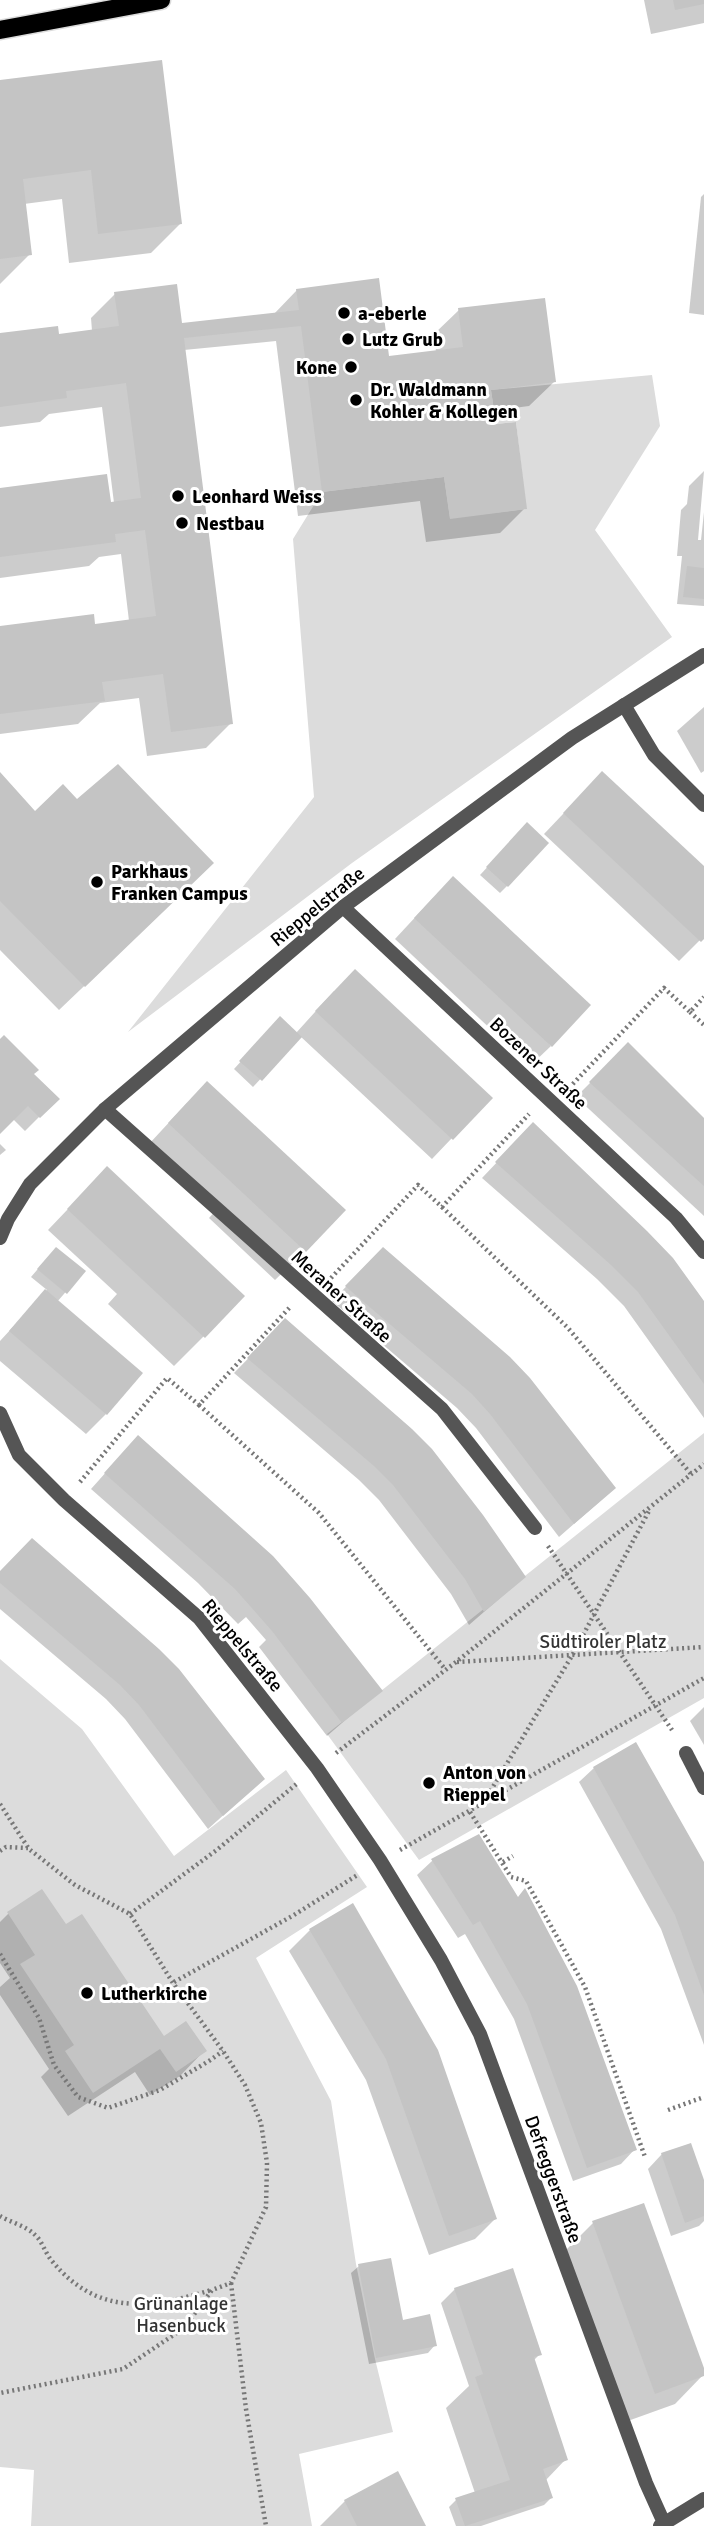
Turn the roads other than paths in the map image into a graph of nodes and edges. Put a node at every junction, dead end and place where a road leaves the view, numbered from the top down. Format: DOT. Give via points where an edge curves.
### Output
graph roads {
  1 [pos="161,0"];
  2 [pos="0,30"];
  3 [pos="704,655"];
  4 [pos="624,705"];
  5 [pos="704,805"];
  6 [pos="343,907"];
  7 [pos="105,1109"];
  8 [pos="0,1237"];
  9 [pos="704,1252"];
  10 [pos="0,1413"];
  11 [pos="535,1528"];
  12 [pos="686,1753"];
  13 [pos="704,1788"];
  14 [pos="380,1860"];
  15 [pos="704,2499"];
  16 [pos="662,2525"];
  1 -- 2 [label="main road"];
  3 -- 4 [label="street, Rieppelstraße"];
  4 -- 5 [label="street" via="654,755"];
  4 -- 6 [label="street, Rieppelstraße" via="572,738"];
  6 -- 7 [label="street, Rieppelstraße"];
  6 -- 9 [label="street, Bozener Straße" via="676,1218"];
  7 -- 8 [label="street, Rieppelstraße" via="30,1184"];
  7 -- 11 [label="street, Meraner Straße" via="442,1409"];
  10 -- 14 [label="street, Rieppelstraße" via="19,1455 199,1618 317,1768"];
  12 -- 13 [label="street"];
  14 -- 16 [label="street, Defreggerstraße" via="480,2034"];
  15 -- 16 [label="street"];
}
